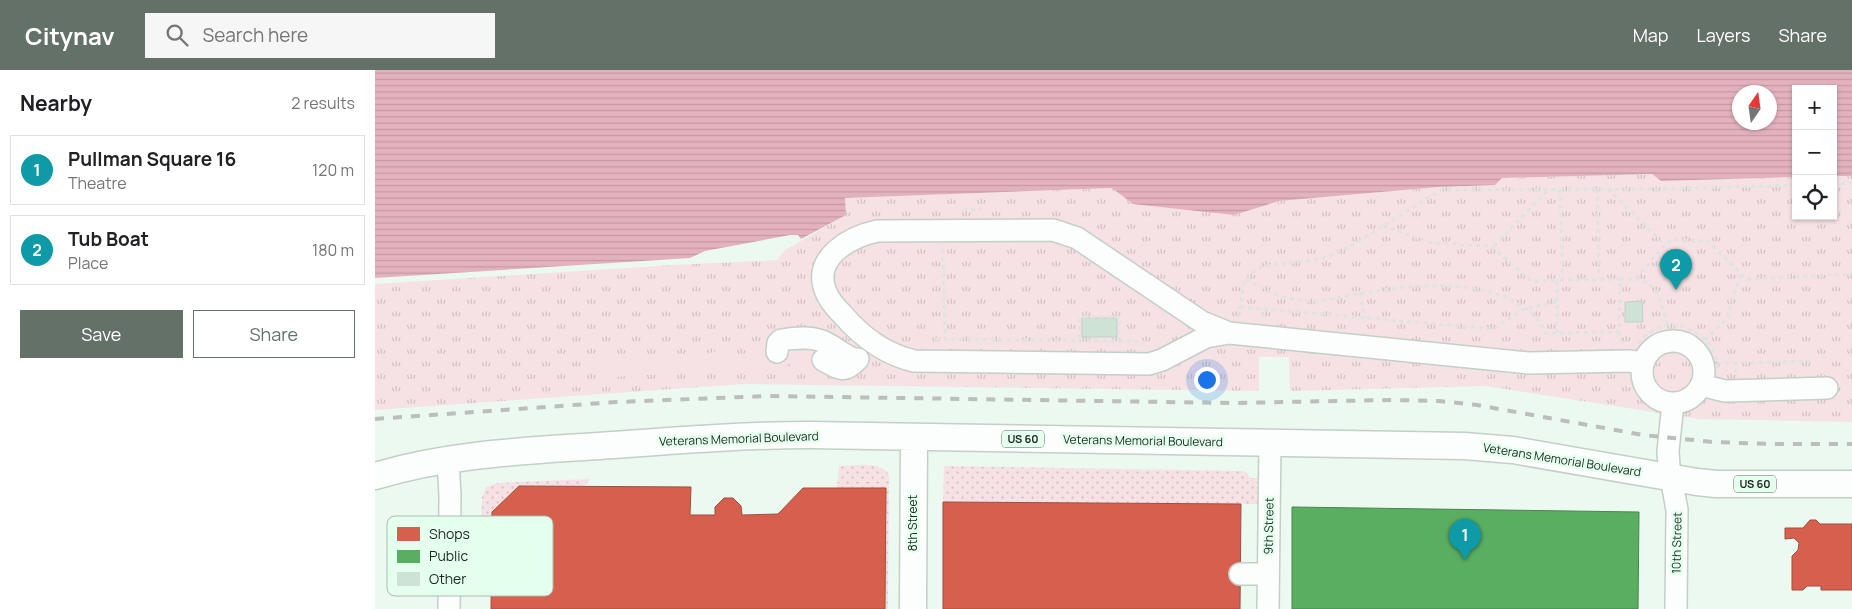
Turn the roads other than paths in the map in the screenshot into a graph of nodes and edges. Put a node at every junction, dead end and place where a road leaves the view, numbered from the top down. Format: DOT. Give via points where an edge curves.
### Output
graph roads {
  1 [pos="1232,329"];
  2 [pos="871,342"];
  3 [pos="777,352"];
  4 [pos="1639,355"];
  5 [pos="823,360"];
  6 [pos="857,360"];
  7 [pos="1709,381"];
  8 [pos="1827,388"];
  9 [pos="1673,403"];
  10 [pos="914,437"];
  11 [pos="1270,443"];
  12 [pos="448,459"];
  13 [pos="375,476"];
  14 [pos="1672,478"];
  15 [pos="1852,484"];
  16 [pos="450,516"];
  17 [pos="1240,574"];
  18 [pos="1268,574"];
  19 [pos="449,596"];
  20 [pos="449,609"];
  21 [pos="913,609"];
  22 [pos="1268,609"];
  23 [pos="1676,609"];
  1 -- 2 [label="street" via="1206,337 1149,364 914,361 893,355"];
  1 -- 2 [label="street" via="1203,322 1065,233 1053,230 886,230 860,235 841,246 831,256 823,276 826,293"];
  1 -- 4 [label="street" via="1528,363 1629,361"];
  2 -- 6 [label="street"];
  3 -- 6 [label="street" via="781,340 816,339"];
  4 -- 7 [label="street" via="1667,341 1679,341 1698,353"];
  4 -- 9 [label="street" via="1645,385 1652,395"];
  5 -- 6 [label="street" via="841,369 847,369"];
  7 -- 8 [label="street" via="1725,391"];
  7 -- 9 [label="street" via="1685,400"];
  9 -- 14 [label="street, 10th Street" via="1668,451"];
  10 -- 11 [label="main road, Veterans Memorial Boulevard / US 60"];
  10 -- 12 [label="main road, Veterans Memorial Boulevard / US 60" via="732,437"];
  10 -- 21 [label="main road, 8th Street"];
  11 -- 14 [label="main road, Veterans Memorial Boulevard / US 60" via="1490,447"];
  11 -- 18 [label="street, 9th Street"];
  12 -- 13 [label="main road, Veterans Memorial Boulevard / US 60"];
  12 -- 16 [label="street"];
  14 -- 15 [label="main road, Veterans Memorial Boulevard / US 60" via="1716,484"];
  14 -- 23 [label="street, 10th Street" via="1677,510"];
  17 -- 18 [label="street"];
  18 -- 22 [label="street, 9th Street"];
  19 -- 20 [label="street"];
}
